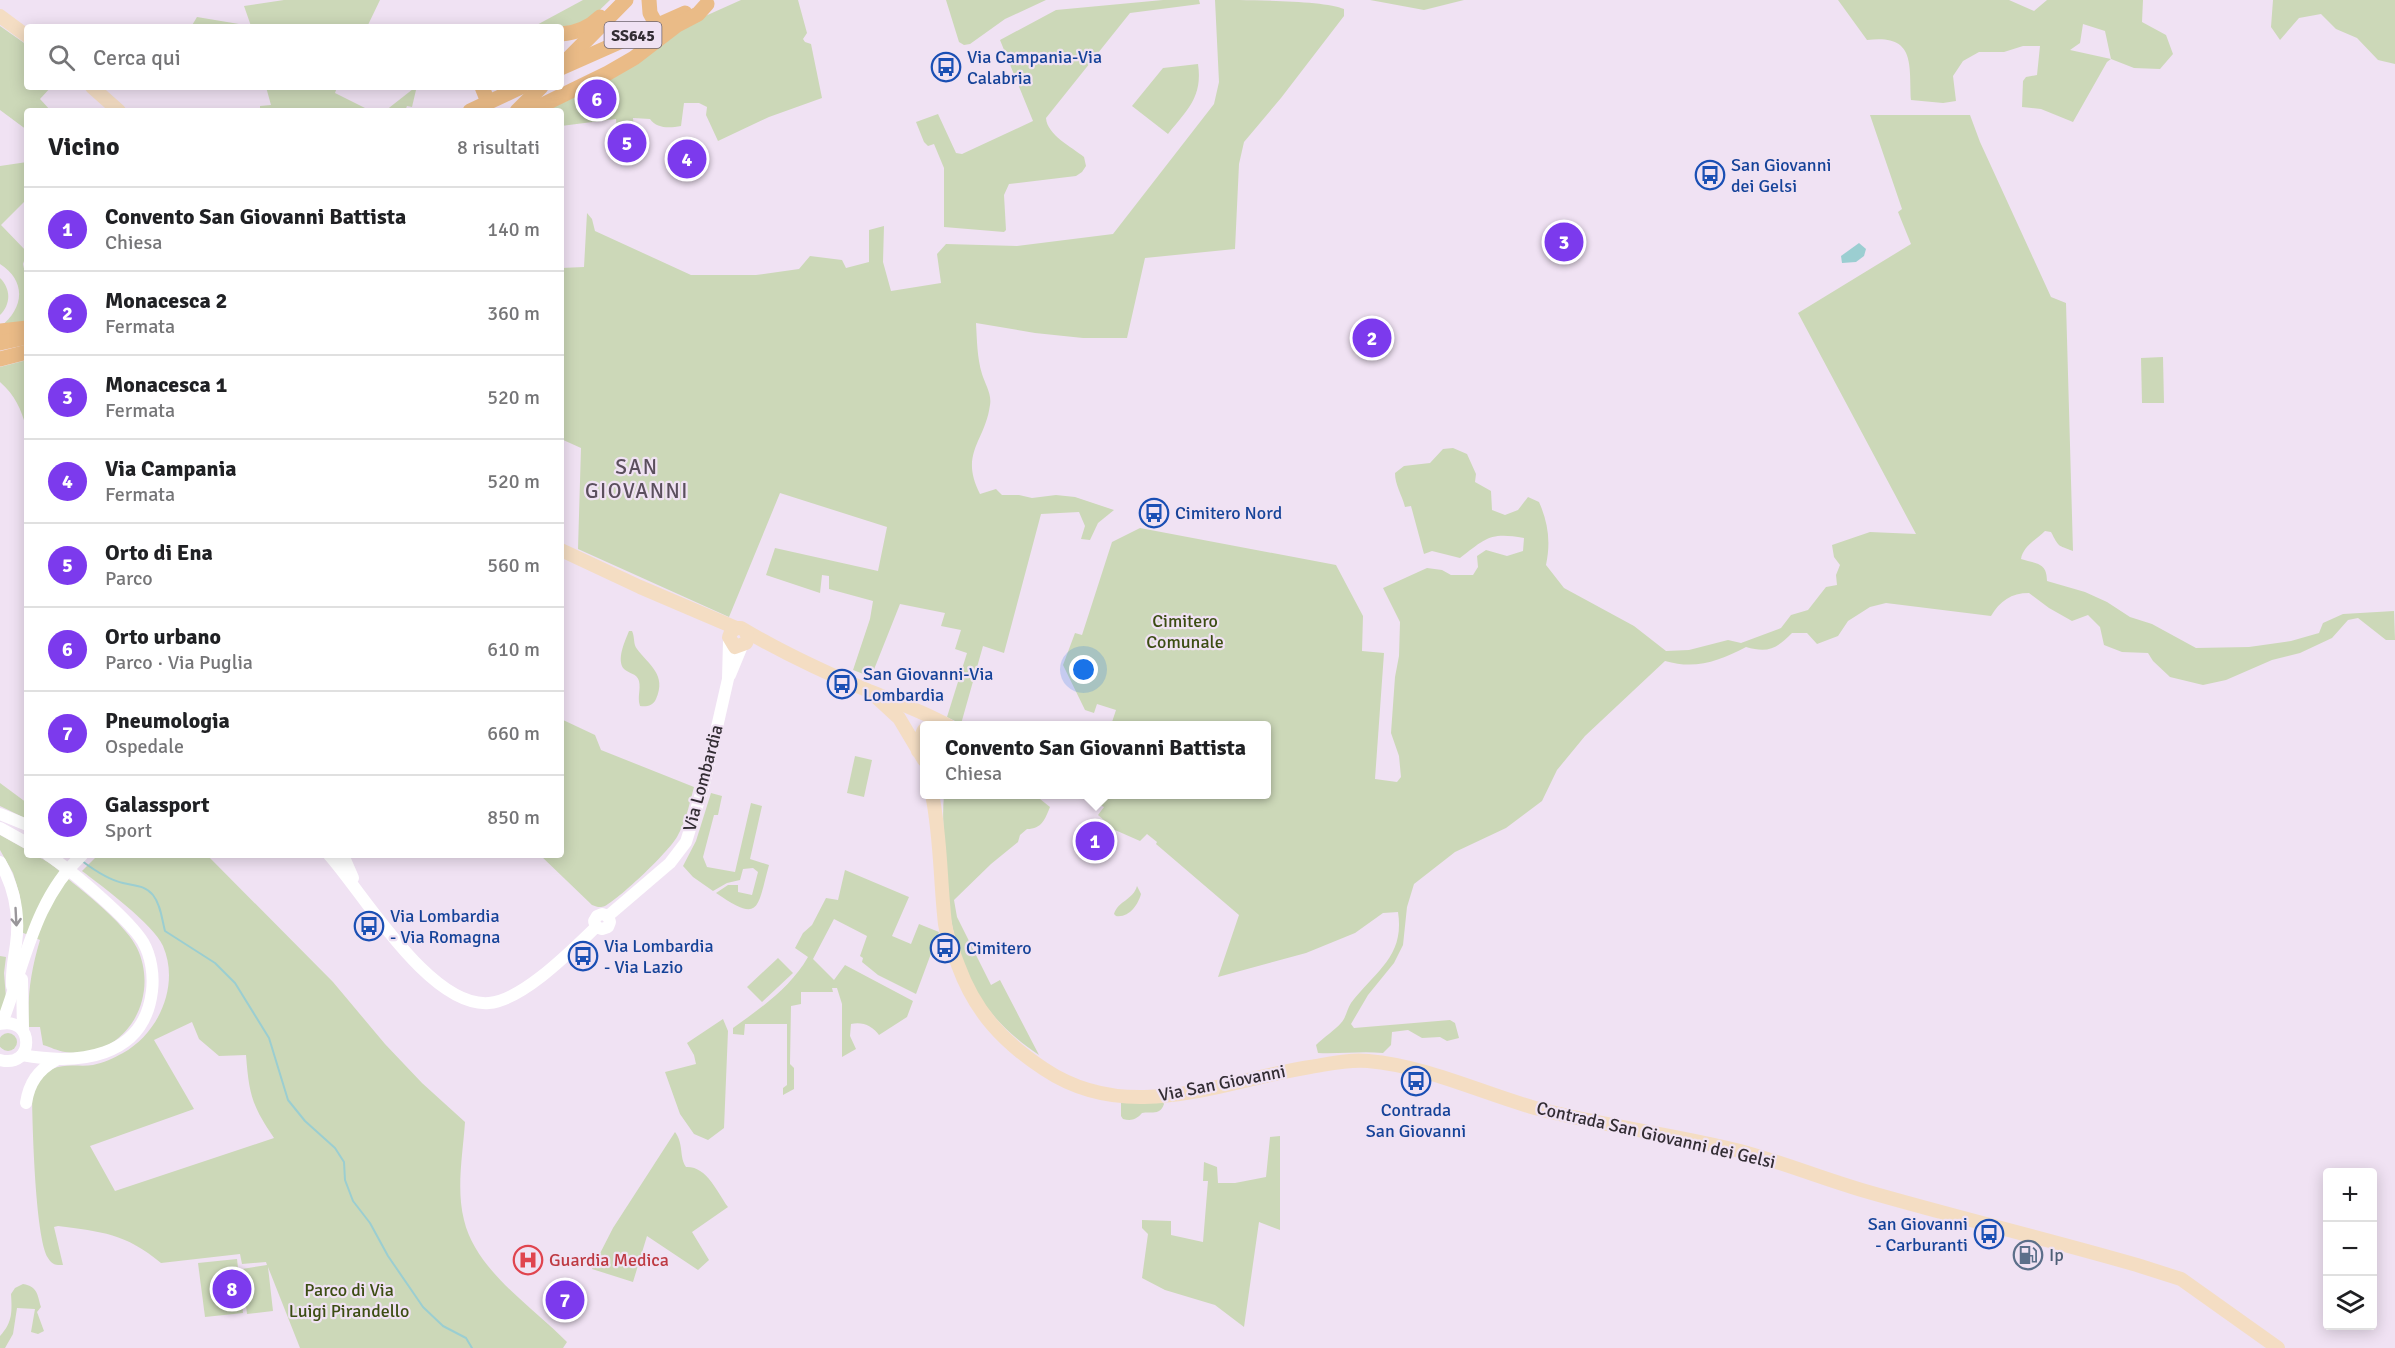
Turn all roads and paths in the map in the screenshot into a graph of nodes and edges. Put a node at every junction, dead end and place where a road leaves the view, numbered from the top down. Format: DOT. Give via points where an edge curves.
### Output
graph roads {
  1 [pos="618,0"];
  2 [pos="626,0"];
  3 [pos="649,0"];
  4 [pos="711,2"];
  5 [pos="0,16"];
  6 [pos="656,24"];
  7 [pos="24,34"];
  8 [pos="564,34"];
  9 [pos="564,64"];
  10 [pos="564,66"];
  11 [pos="95,90"];
  12 [pos="483,90"];
  13 [pos="514,90"];
  14 [pos="530,90"];
  15 [pos="538,90"];
  16 [pos="488,102"];
  17 [pos="115,108"];
  18 [pos="476,108"];
  19 [pos="518,108"];
  20 [pos="519,108"];
  21 [pos="536,108"];
  22 [pos="24,328"];
  23 [pos="0,331"];
  24 [pos="24,338"];
  25 [pos="0,343"];
  26 [pos="24,353"];
  27 [pos="0,359"];
  28 [pos="564,551"];
  29 [pos="738,639"];
  30 [pos="869,691"];
  31 [pos="904,703"];
  32 [pos="940,721"];
  33 [pos="903,724"];
  34 [pos="920,755"];
  35 [pos="933,799"];
  36 [pos="940,799"];
  37 [pos="0,814"];
  38 [pos="24,824"];
  39 [pos="938,825"];
  40 [pos="0,828"];
  41 [pos="24,841"];
  42 [pos="52,858"];
  43 [pos="79,858"];
  44 [pos="331,858"];
  45 [pos="345,858"];
  46 [pos="0,862"];
  47 [pos="359,893"];
  48 [pos="22,963"];
  49 [pos="13,995"];
  50 [pos="1,1023"];
  51 [pos="25,1036"];
  52 [pos="22,1055"];
  53 [pos="63,1059"];
  54 [pos="0,1060"];
  55 [pos="1363,1060"];
  56 [pos="26,1104"];
  57 [pos="2278,1348"];
  1 -- 8 [label="main road" via="593,24"];
  2 -- 9 [label="main road"];
  3 -- 6 [label="main road"];
  4 -- 6 [label="main road, SS645"];
  4 -- 21 [label="main road" via="634,58"];
  5 -- 7 [label="main road"];
  6 -- 10 [label="main road, SS645"];
  11 -- 17 [label="main road"];
  12 -- 16 [label="main road"];
  13 -- 16 [label="main road"];
  14 -- 19 [label="main road"];
  15 -- 20 [label="main road"];
  16 -- 18 [label="main road"];
  22 -- 23 [label="main road"];
  24 -- 25 [label="main road"];
  26 -- 27 [label="main road"];
  28 -- 29 [label="main road" via="693,610"];
  29 -- 30 [label="main road" via="787,652"];
  29 -- 47 [label="street, Via Lombardia" via="704,784 686,842 670,863 608,916 597,916 596,927 523,990 489,1003 459,997 397,943"];
  30 -- 31 [label="main road"];
  30 -- 33 [label="main road"];
  31 -- 32 [label="main road"];
  31 -- 33 [label="main road"];
  33 -- 34 [label="main road"];
  35 -- 39 [label="main road, Via San Giovanni"];
  36 -- 39 [label="main road, Via San Giovanni"];
  37 -- 38 [label="street"];
  39 -- 55 [label="main road, Via San Giovanni" via="945,926 964,983 981,1014 1047,1072 1109,1094 1141,1098 1185,1095 1293,1069"];
  40 -- 41 [label="street"];
  42 -- 53 [label="street" via="132,927 144,943 153,982 146,1015 133,1036 107,1052"];
  43 -- 48 [label="street" via="47,898"];
  44 -- 47 [label="street"];
  45 -- 47 [label="street"];
  46 -- 49 [label="street, one-way" via="13,892 16,915 16,943 10,968"];
  48 -- 49 [label="street"];
  48 -- 51 [label="street"];
  49 -- 50 [label="street"];
  50 -- 51 [label="street" via="14,1024"];
  51 -- 52 [label="street"];
  51 -- 53 [label="street" via="47,1054"];
  52 -- 53 [label="street"];
  52 -- 54 [label="street" via="14,1061"];
  53 -- 56 [label="street" via="47,1065 32,1082"];
  55 -- 57 [label="main road, Contrada San Giovanni dei Gelsi" via="1428,1073 1536,1108 1742,1151 1864,1191 2137,1264 2181,1279"];
}
